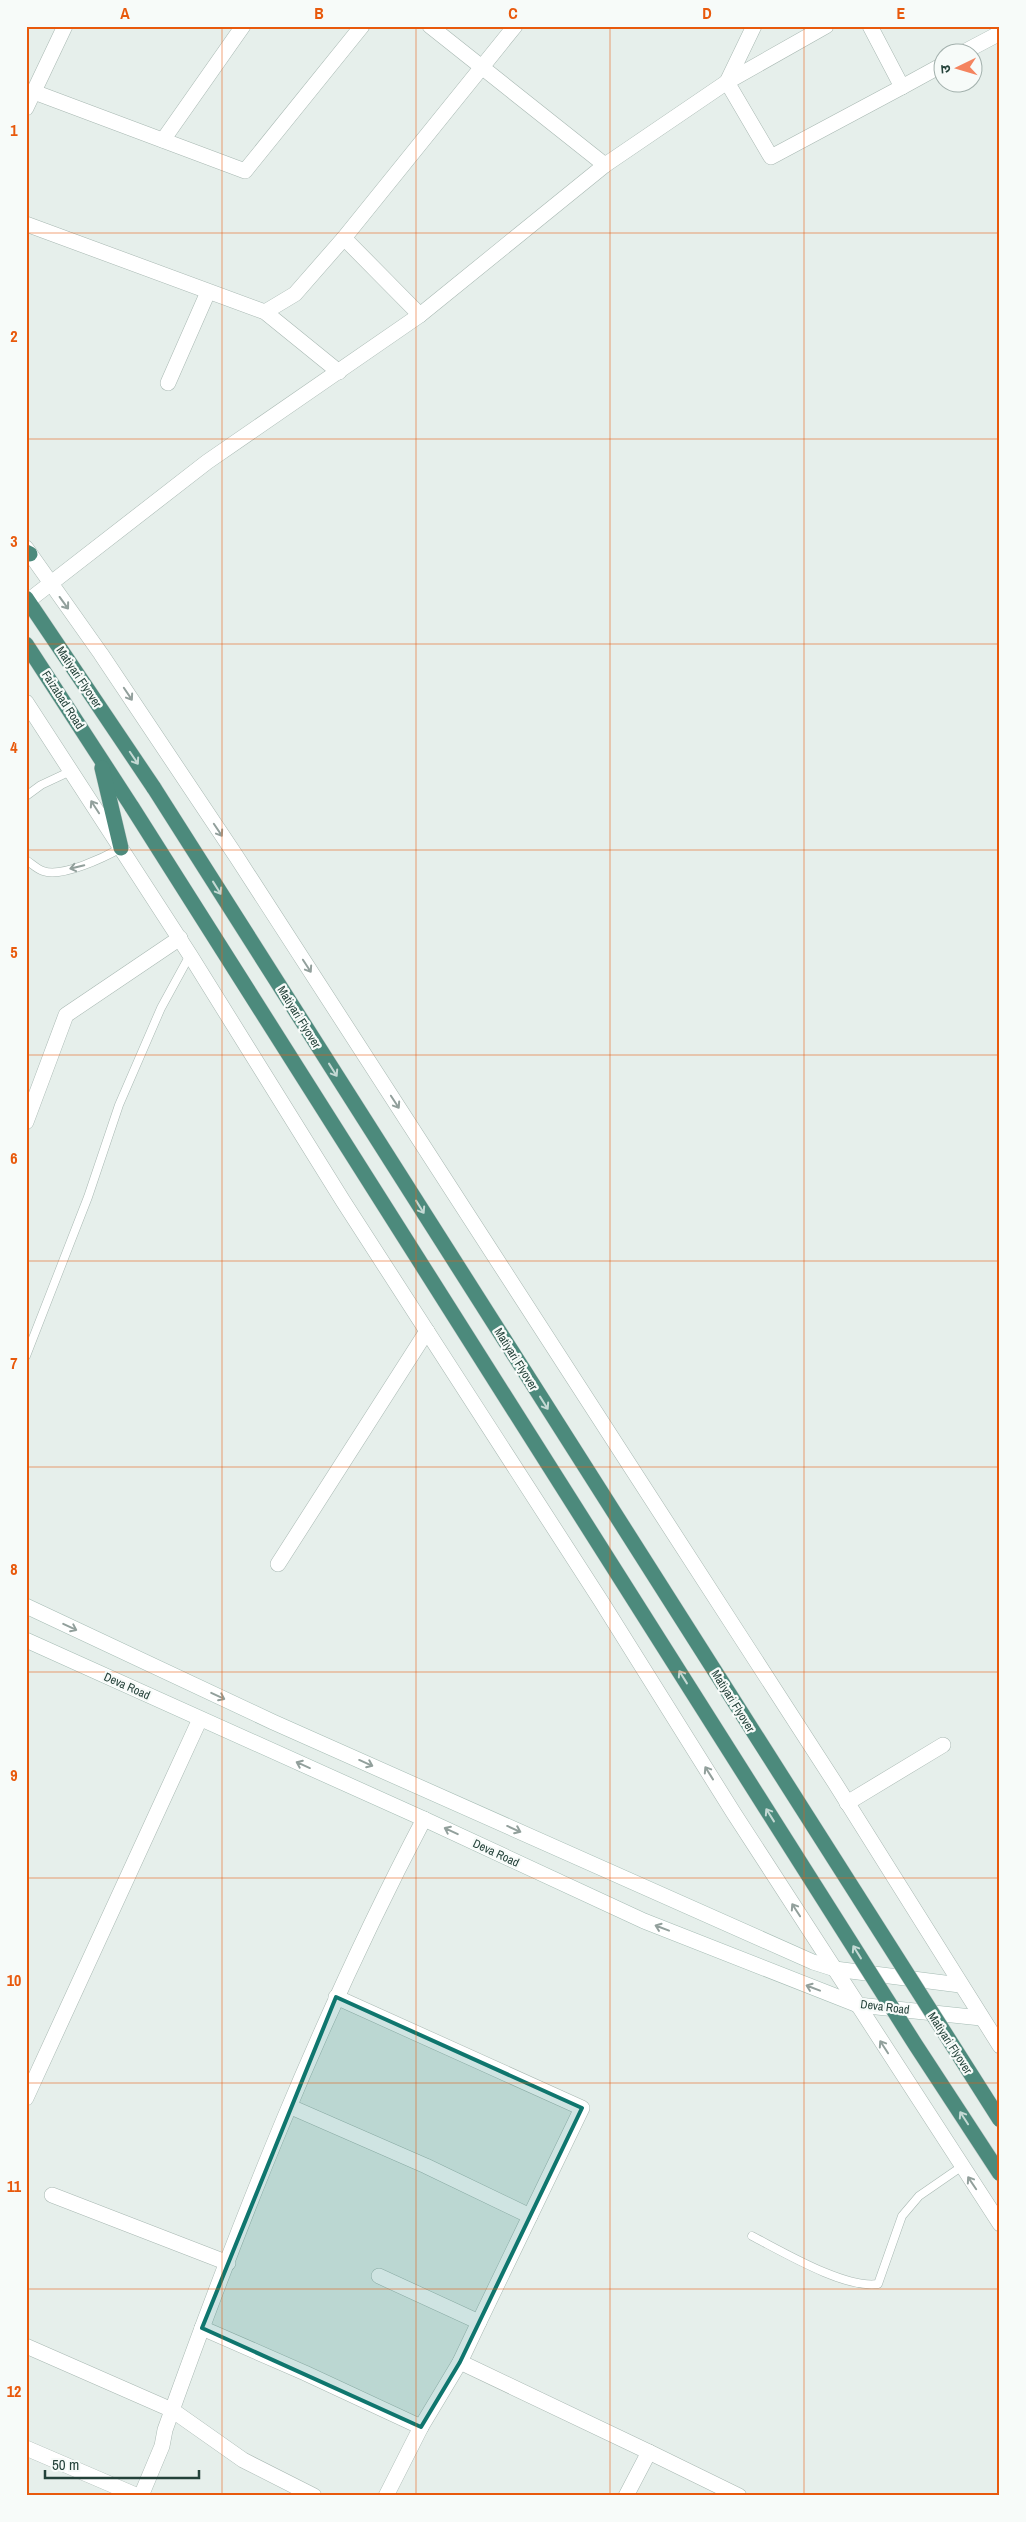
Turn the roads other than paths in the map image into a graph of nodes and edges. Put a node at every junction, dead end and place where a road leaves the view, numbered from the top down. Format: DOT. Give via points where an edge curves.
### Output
graph roads {
  1 [pos="65,26"];
  2 [pos="362,26"];
  3 [pos="430,26"];
  4 [pos="515,26"];
  5 [pos="754,26"];
  6 [pos="826,26"];
  7 [pos="870,26"];
  8 [pos="238,28"];
  9 [pos="1000,32"];
  10 [pos="982,42"];
  11 [pos="482,67"];
  12 [pos="934,69"];
  13 [pos="727,82"];
  14 [pos="902,87"];
  15 [pos="34,92"];
  16 [pos="26,108"];
  17 [pos="164,140"];
  18 [pos="605,165"];
  19 [pos="26,224"];
  20 [pos="344,238"];
  21 [pos="208,292"];
  22 [pos="264,312"];
  23 [pos="420,315"];
  24 [pos="339,372"];
  25 [pos="168,383"];
  26 [pos="27,551"];
  27 [pos="50,583"];
  28 [pos="27,599"];
  29 [pos="26,644"];
  30 [pos="26,702"];
  31 [pos="99,756"];
  32 [pos="71,771"];
  33 [pos="26,796"];
  34 [pos="121,848"];
  35 [pos="26,860"];
  36 [pos="180,938"];
  37 [pos="190,955"];
  38 [pos="26,1122"];
  39 [pos="427,1331"];
  40 [pos="26,1356"];
  41 [pos="278,1564"];
  42 [pos="26,1606"];
  43 [pos="26,1640"];
  44 [pos="200,1719"];
  45 [pos="943,1745"];
  46 [pos="847,1803"];
  47 [pos="424,1819"];
  48 [pos="835,1969"];
  49 [pos="960,1985"];
  50 [pos="336,1997"];
  51 [pos="858,2005"];
  52 [pos="981,2018"];
  53 [pos="1000,2046"];
  54 [pos="26,2098"];
  55 [pos="291,2107"];
  56 [pos="1000,2120"];
  57 [pos="961,2166"];
  58 [pos="1000,2174"];
  59 [pos="52,2195"];
  60 [pos="530,2216"];
  61 [pos="1000,2224"];
  62 [pos="752,2236"];
  63 [pos="228,2263"];
  64 [pos="379,2276"];
  65 [pos="479,2322"];
  66 [pos="202,2328"];
  67 [pos="26,2346"];
  68 [pos="460,2362"];
  69 [pos="172,2410"];
  70 [pos="420,2427"];
  71 [pos="26,2448"];
  72 [pos="649,2452"];
  73 [pos="139,2496"];
  74 [pos="314,2496"];
  75 [pos="386,2496"];
  76 [pos="626,2496"];
  77 [pos="739,2496"];
  1 -- 15 [label="street"];
  2 -- 17 [label="street" via="245,170"];
  3 -- 11 [label="street"];
  4 -- 11 [label="street"];
  5 -- 13 [label="street"];
  6 -- 13 [label="street"];
  7 -- 14 [label="street"];
  8 -- 17 [label="street"];
  9 -- 10 [label="street"];
  11 -- 18 [label="street"];
  11 -- 20 [label="street"];
  12 -- 14 [label="street"];
  13 -- 14 [label="street" via="771,157"];
  13 -- 18 [label="street"];
  15 -- 16 [label="street"];
  15 -- 17 [label="street"];
  18 -- 23 [label="street"];
  19 -- 21 [label="street"];
  20 -- 22 [label="street" via="295,294"];
  20 -- 23 [label="street"];
  21 -- 22 [label="street"];
  21 -- 25 [label="street"];
  22 -- 24 [label="street"];
  23 -- 24 [label="street"];
  24 -- 27 [label="street" via="207,462"];
  26 -- 27 [label="street"];
  27 -- 28 [label="street"];
  27 -- 46 [label="street, one-way" via="236,856"];
  28 -- 56 [label="highway, Matiyari Flyover, one-way, bridge" via="154,788"];
  29 -- 31 [label="highway, Faizabad Road"];
  30 -- 32 [label="street"];
  31 -- 34 [label="highway"];
  58 -- 31 [label="highway, one-way, bridge"];
  32 -- 33 [label="lane"];
  34 -- 32 [label="street, one-way"];
  34 -- 35 [label="lane, one-way" via="101,860 66,870 44,872"];
  34 -- 36 [label="street"];
  36 -- 37 [label="street"];
  36 -- 38 [label="street" via="66,1015"];
  37 -- 39 [label="street"];
  37 -- 40 [label="lane" via="161,1008 119,1105 88,1198"];
  39 -- 41 [label="street"];
  48 -- 39 [label="street, one-way"];
  42 -- 48 [label="street, one-way" via="274,1722"];
  43 -- 44 [label="street, Deva Road"];
  47 -- 44 [label="street, Deva Road, one-way"];
  44 -- 54 [label="street"];
  45 -- 46 [label="street"];
  46 -- 49 [label="street"];
  47 -- 50 [label="street" via="374,1914"];
  51 -- 47 [label="street, Deva Road, one-way" via="644,1921"];
  48 -- 49 [label="street"];
  48 -- 51 [label="street"];
  49 -- 52 [label="street"];
  50 -- 55 [label="street"];
  50 -- 60 [label="street" via="582,2108"];
  51 -- 52 [label="street, Deva Road"];
  57 -- 51 [label="street, one-way"];
  52 -- 53 [label="street"];
  55 -- 60 [label="street"];
  55 -- 63 [label="street"];
  61 -- 57 [label="street, one-way"];
  57 -- 62 [label="lane" via="919,2196 902,2216 878,2284 865,2286 816,2268"];
  59 -- 63 [label="street"];
  60 -- 65 [label="street"];
  63 -- 66 [label="street"];
  64 -- 65 [label="street"];
  65 -- 68 [label="street"];
  66 -- 69 [label="street"];
  66 -- 70 [label="street"];
  67 -- 69 [label="street"];
  68 -- 70 [label="street"];
  68 -- 72 [label="street"];
  69 -- 73 [label="street" via="162,2446"];
  69 -- 74 [label="street" via="243,2460"];
  70 -- 75 [label="street"];
  71 -- 73 [label="street"];
  72 -- 76 [label="street"];
  72 -- 77 [label="street"];
}
